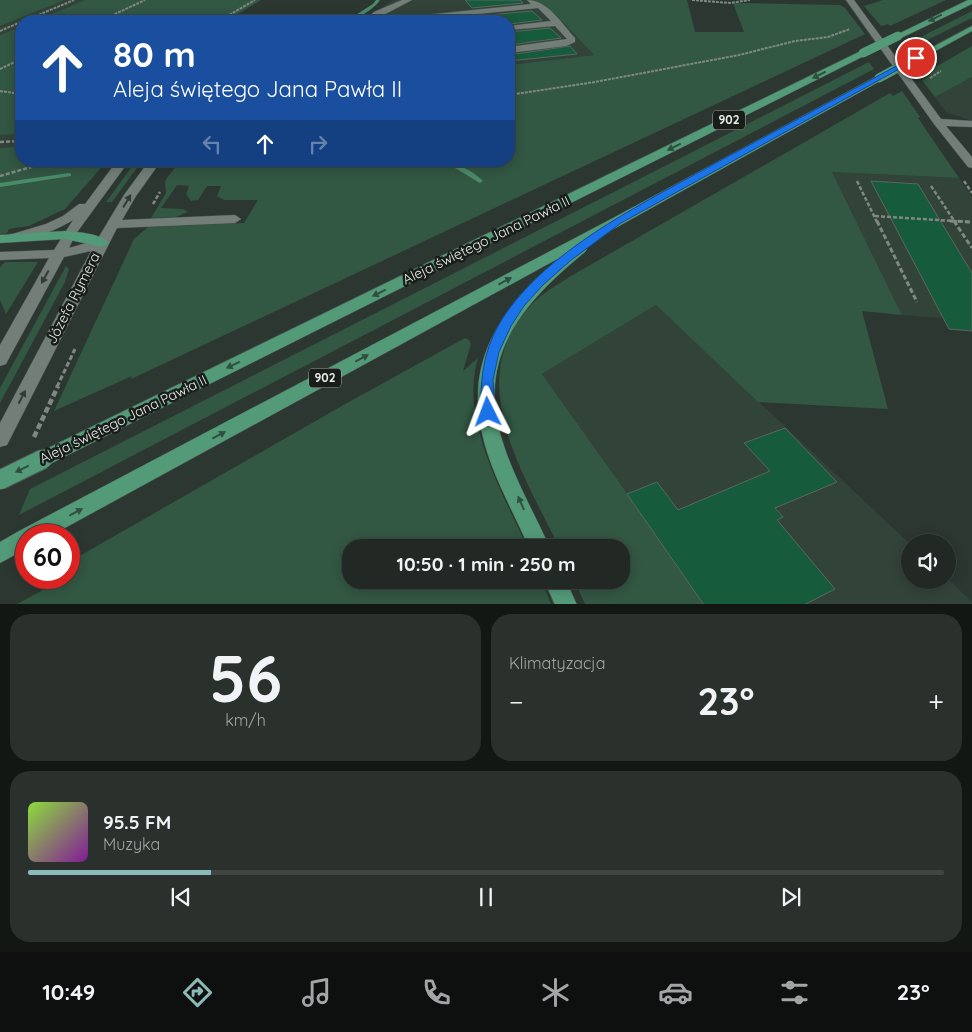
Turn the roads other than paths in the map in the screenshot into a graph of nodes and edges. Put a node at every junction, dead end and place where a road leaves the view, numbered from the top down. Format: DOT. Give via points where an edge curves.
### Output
graph roads {
  1 [pos="408,0"];
  2 [pos="528,0"];
  3 [pos="850,0"];
  4 [pos="972,1"];
  5 [pos="538,6"];
  6 [pos="376,15"];
  7 [pos="447,15"];
  8 [pos="557,23"];
  9 [pos="515,27"];
  10 [pos="972,28"];
  11 [pos="515,49"];
  12 [pos="938,122"];
  13 [pos="972,124"];
  14 [pos="972,165"];
  15 [pos="118,167"];
  16 [pos="151,167"];
  17 [pos="96,196"];
  18 [pos="235,219"];
  19 [pos="618,221"];
  20 [pos="113,224"];
  21 [pos="69,235"];
  22 [pos="7,239"];
  23 [pos="102,243"];
  24 [pos="58,254"];
  25 [pos="0,256"];
  26 [pos="0,360"];
  27 [pos="0,440"];
  28 [pos="0,480"];
  29 [pos="53,524"];
  30 [pos="536,539"];
  31 [pos="15,544"];
  32 [pos="2,552"];
  33 [pos="559,589"];
  34 [pos="566,604"];
  1 -- 6 [label="street"];
  2 -- 5 [label="street"];
  3 -- 12 [label="street"];
  4 -- 28 [label="main road, Aleja świętego Jana Pawła II / 902, one-way, bridge"];
  5 -- 7 [label="street"];
  5 -- 8 [label="street" via="544,8"];
  8 -- 9 [label="street"];
  8 -- 11 [label="street" via="572,40"];
  10 -- 19 [label="main road, 902, bridge"];
  12 -- 13 [label="street"];
  12 -- 14 [label="street"];
  15 -- 17 [label="street"];
  20 -- 16 [label="street, Józefa Rymera, one-way"];
  17 -- 21 [label="street"];
  17 -- 22 [label="street" via="73,216 49,228"];
  18 -- 20 [label="street"];
  29 -- 19 [label="main road, 902, one-way"];
  30 -- 19 [label="main road, one-way" via="502,462 489,423 486,402 492,352 520,303 539,282"];
  20 -- 23 [label="street, Józefa Rymera"];
  21 -- 22 [label="main road"];
  21 -- 23 [label="main road" via="88,237"];
  21 -- 24 [label="street"];
  23 -- 24 [label="street"];
  27 -- 23 [label="street, Józefa Rymera, one-way"];
  24 -- 25 [label="street"];
  24 -- 26 [label="street, one-way"];
  31 -- 32 [label="main road"];
  33 -- 34 [label="main road"];
}
